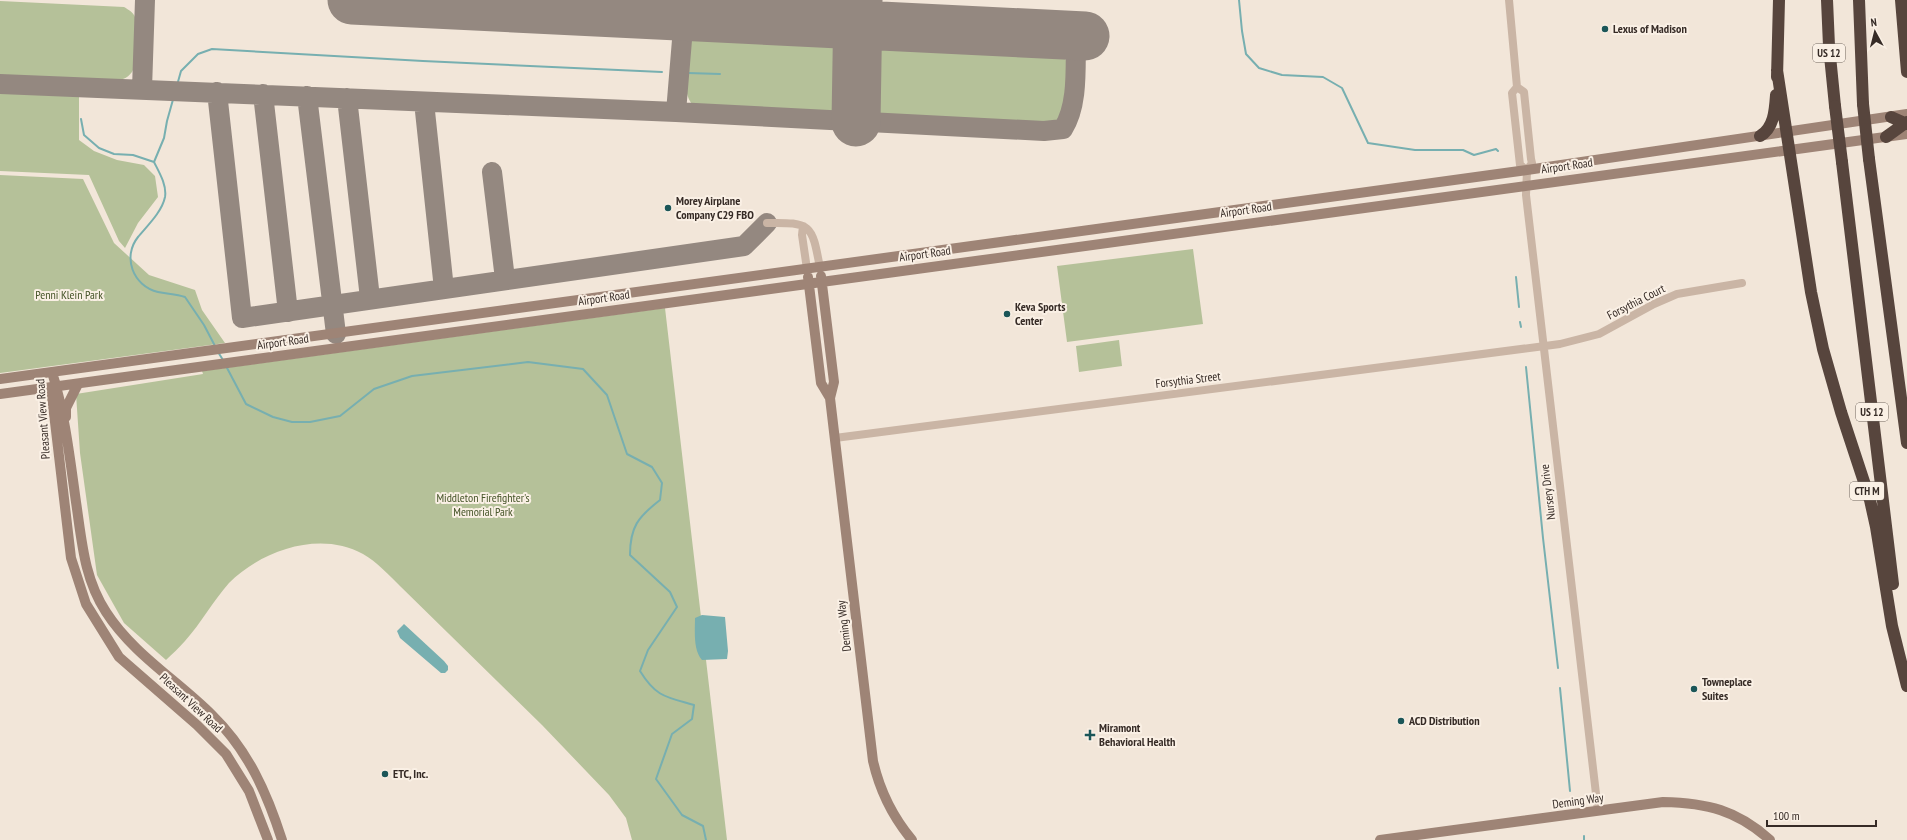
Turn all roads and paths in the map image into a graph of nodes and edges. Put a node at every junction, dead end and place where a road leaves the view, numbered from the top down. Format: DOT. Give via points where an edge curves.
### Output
graph roads {
  1 [pos="1509,0"];
  2 [pos="1779,0"];
  3 [pos="1827,0"];
  4 [pos="1859,0"];
  5 [pos="1901,0"];
  6 [pos="1777,70"];
  7 [pos="1907,72"];
  8 [pos="1517,87"];
  9 [pos="1891,117"];
  10 [pos="1907,123"];
  11 [pos="1785,132"];
  12 [pos="1760,136"];
  13 [pos="1886,137"];
  14 [pos="1789,151"];
  15 [pos="1527,170"];
  16 [pos="1525,185"];
  17 [pos="767,223"];
  18 [pos="803,226"];
  19 [pos="820,268"];
  20 [pos="807,269"];
  21 [pos="822,281"];
  22 [pos="809,283"];
  23 [pos="1742,283"];
  24 [pos="1543,346"];
  25 [pos="52,372"];
  26 [pos="0,379"];
  27 [pos="78,384"];
  28 [pos="54,387"];
  29 [pos="0,394"];
  30 [pos="830,398"];
  31 [pos="66,428"];
  32 [pos="835,438"];
  33 [pos="1907,443"];
  34 [pos="1907,661"];
  35 [pos="1907,686"];
  36 [pos="1598,811"];
  37 [pos="268,840"];
  38 [pos="282,840"];
  39 [pos="912,840"];
  40 [pos="1380,840"];
  41 [pos="1770,840"];
  1 -- 8 [label="street"];
  2 -- 6 [label="highway"];
  3 -- 34 [label="highway, US 12, bridge" via="1835,106 1892,578"];
  4 -- 33 [label="highway, US 12, bridge" via="1863,104"];
  5 -- 7 [label="highway"];
  6 -- 11 [label="highway"];
  6 -- 12 [label="highway" via="1774,111 1769,129"];
  8 -- 15 [label="street, Nursery Drive" via="1524,92 1532,163"];
  8 -- 15 [label="street" via="1512,93 1514,117 1520,165"];
  9 -- 10 [label="highway"];
  9 -- 11 [label="street, Airport Road"];
  10 -- 13 [label="highway"];
  11 -- 12 [label="street, Airport Road"];
  11 -- 14 [label="highway"];
  12 -- 15 [label="street, Airport Road"];
  13 -- 14 [label="street, Airport Road"];
  14 -- 16 [label="street, Airport Road"];
  14 -- 35 [label="highway, CTH M" via="1811,292 1823,349 1870,500 1892,626"];
  15 -- 16 [label="street, Nursery Drive"];
  15 -- 19 [label="street, Airport Road"];
  16 -- 21 [label="street, Airport Road"];
  16 -- 24 [label="street, Nursery Drive"];
  17 -- 18 [label="street" via="796,223"];
  18 -- 19 [label="street" via="812,232 815,239"];
  18 -- 20 [label="street"];
  19 -- 20 [label="street, Airport Road"];
  19 -- 21 [label="street, Deming Way"];
  20 -- 22 [label="street, Deming Way"];
  20 -- 25 [label="street, Airport Road"];
  21 -- 22 [label="street, Airport Road"];
  21 -- 30 [label="street, Deming Way" via="834,382"];
  22 -- 27 [label="street, Airport Road"];
  22 -- 30 [label="street, Deming Way" via="821,383"];
  23 -- 24 [label="street, Forsythia Court" via="1677,294 1599,334"];
  24 -- 32 [label="street, Forsythia Street"];
  24 -- 36 [label="street, Nursery Drive"];
  25 -- 26 [label="street, Airport Road"];
  25 -- 28 [label="street, Pleasant View Road"];
  27 -- 28 [label="street, Airport Road"];
  27 -- 31 [label="street" via="66,408"];
  28 -- 29 [label="street, Airport Road"];
  28 -- 31 [label="street, Pleasant View Road"];
  28 -- 37 [label="street, Pleasant View Road" via="71,558 86,604 119,657 197,724 226,754 249,791"];
  30 -- 32 [label="street, Deming Way"];
  31 -- 38 [label="street, Pleasant View Road" via="90,583 126,640 212,715 238,745 259,778"];
  32 -- 39 [label="street, Deming Way" via="873,761 881,792"];
  36 -- 40 [label="street, Deming Way"];
  36 -- 41 [label="street, Deming Way" via="1663,802 1691,802 1719,808 1740,818 1754,825"];
}
